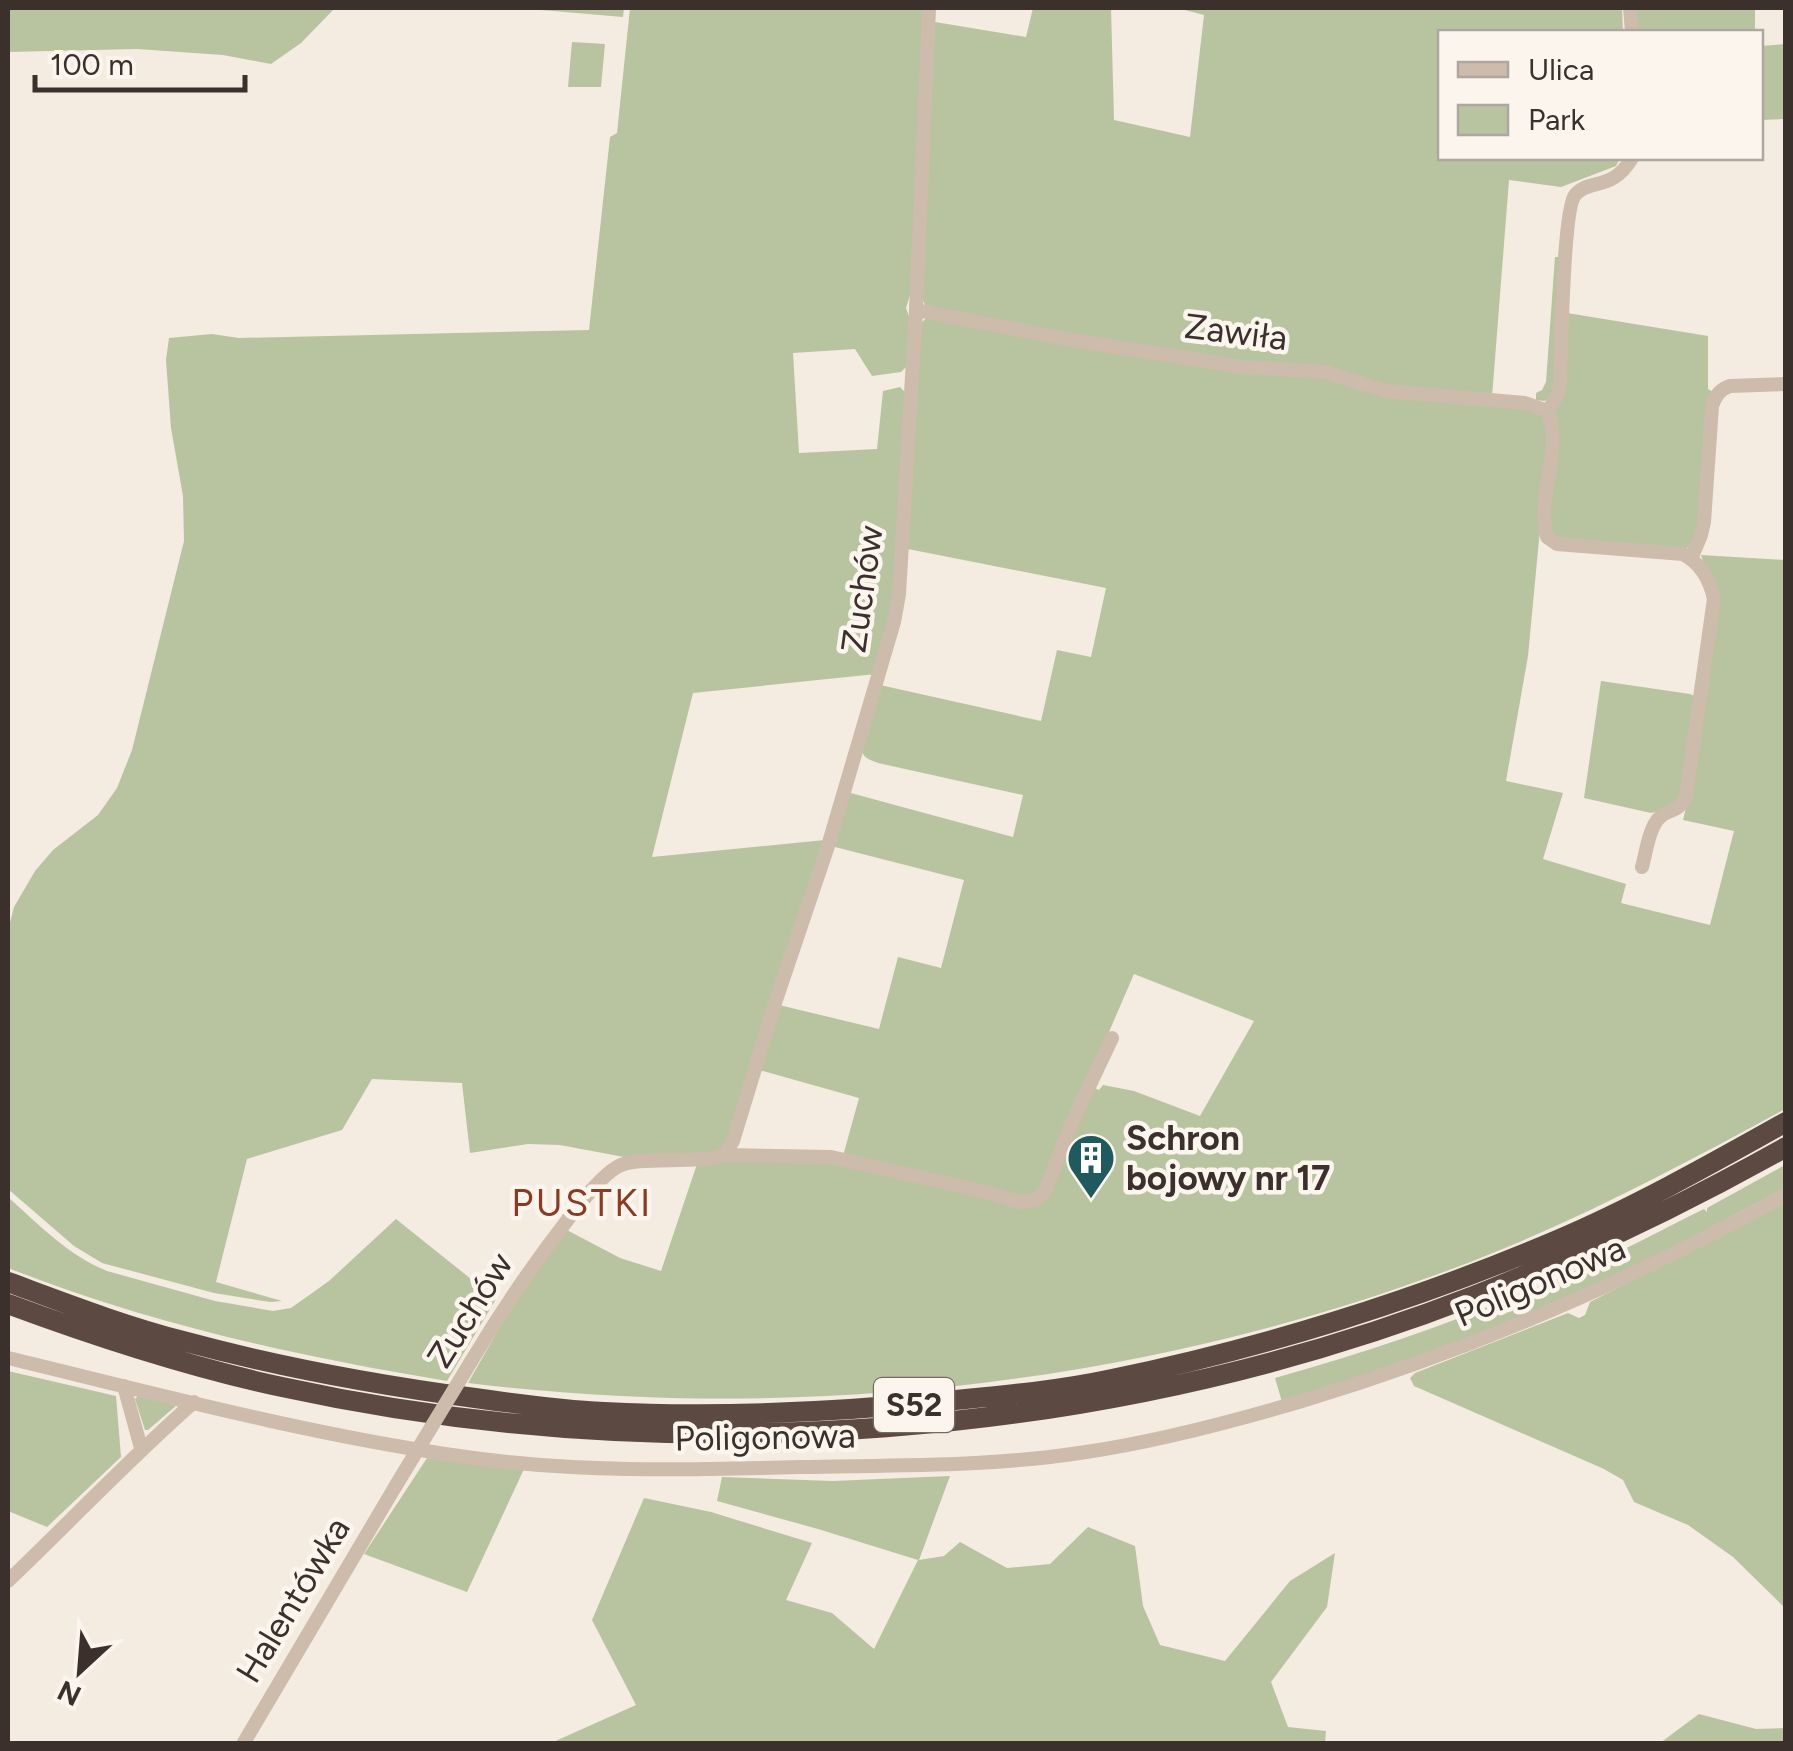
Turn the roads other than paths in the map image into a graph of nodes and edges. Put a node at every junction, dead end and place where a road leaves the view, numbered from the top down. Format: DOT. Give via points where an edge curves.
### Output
graph roads {
  1 [pos="929,8"];
  2 [pos="1630,160"];
  3 [pos="916,310"];
  4 [pos="1786,384"];
  5 [pos="1548,410"];
  6 [pos="1691,558"];
  7 [pos="1642,867"];
  8 [pos="1112,1038"];
  9 [pos="1786,1122"];
  10 [pos="1786,1147"];
  11 [pos="724,1155"];
  12 [pos="1786,1195"];
  13 [pos="8,1282"];
  14 [pos="8,1304"];
  15 [pos="8,1358"];
  16 [pos="124,1386"];
  17 [pos="194,1402"];
  18 [pos="141,1448"];
  19 [pos="396,1488"];
  20 [pos="8,1582"];
  21 [pos="242,1744"];
  1 -- 3 [label="street, Zuchów"];
  2 -- 5 [label="street" via="1611,180 1580,190 1569,208 1560,384"];
  3 -- 5 [label="street, Zawiła" via="1242,367 1325,372 1386,391 1524,402"];
  3 -- 11 [label="street, Zuchów" via="894,622 828,846"];
  4 -- 6 [label="street" via="1730,386 1716,396 1702,535"];
  5 -- 6 [label="street" via="1547,537 1558,544"];
  6 -- 7 [label="street" via="1709,583 1714,607 1686,796 1678,810 1658,820"];
  8 -- 11 [label="street, Zuchów" via="1045,1191 1031,1202 831,1157"];
  9 -- 13 [label="highway, S52" via="1560,1239 1372,1309 1109,1380 889,1407 602,1412 419,1391 181,1341"];
  10 -- 14 [label="highway, S52" via="1569,1257 1380,1328 1237,1371 1114,1398 890,1428 600,1431 418,1412 176,1360"];
  11 -- 19 [label="street, Zuchów, bridge" via="618,1166 578,1206 513,1292"];
  12 -- 17 [label="street, Poligonowa" via="1574,1302 1404,1369 1206,1429 1081,1453 966,1463 560,1466 377,1443"];
  15 -- 16 [label="street, Poligonowa"];
  16 -- 17 [label="street, Poligonowa"];
  16 -- 18 [label="street"];
  17 -- 18 [label="street"];
  18 -- 20 [label="street"];
  19 -- 21 [label="street, Halentówka"];
}
